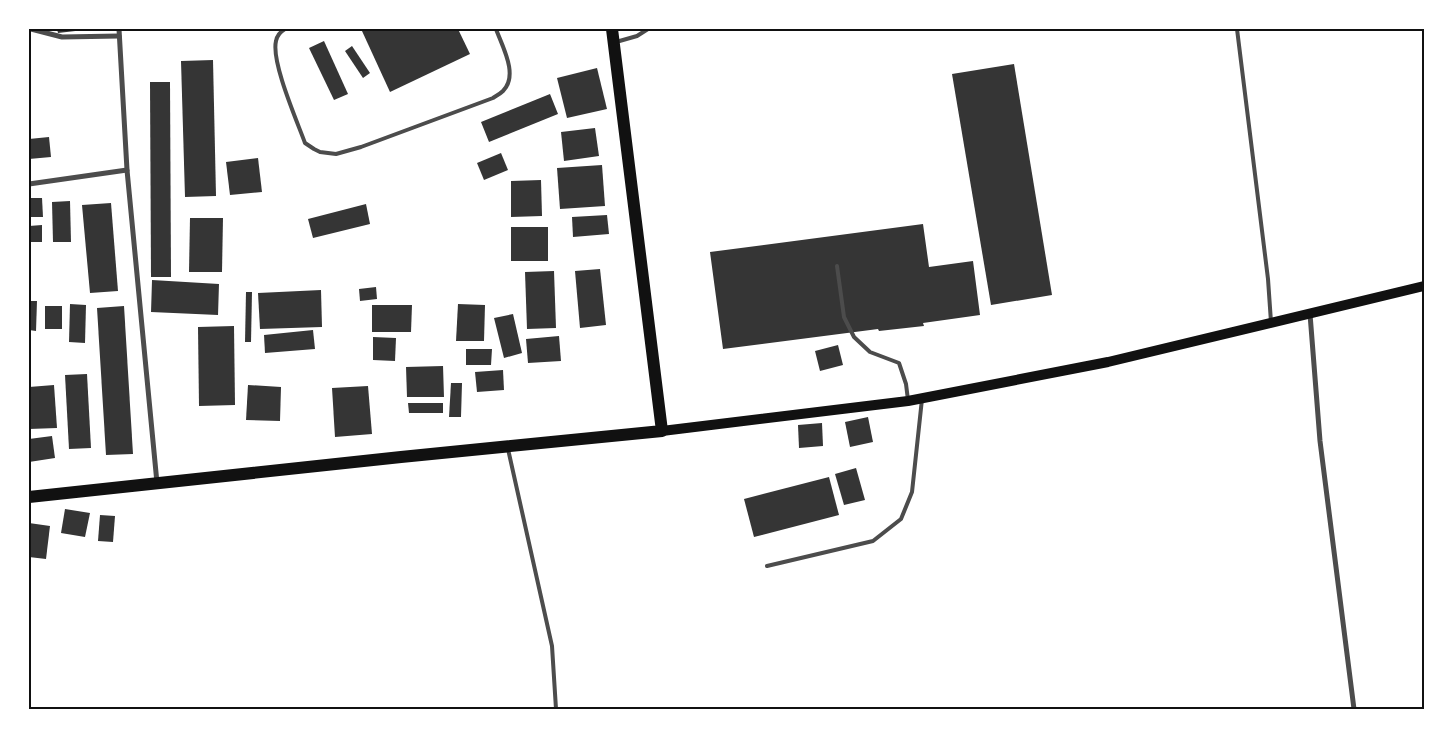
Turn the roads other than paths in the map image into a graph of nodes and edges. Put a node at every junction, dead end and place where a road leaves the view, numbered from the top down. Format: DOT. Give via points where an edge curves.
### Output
graph roads {
  1 [pos="31,29"];
  2 [pos="119,29"];
  3 [pos="285,29"];
  4 [pos="496,29"];
  5 [pos="612,29"];
  6 [pos="648,29"];
  7 [pos="1237,29"];
  8 [pos="119,36"];
  9 [pos="614,43"];
  10 [pos="127,170"];
  11 [pos="29,184"];
  12 [pos="837,266"];
  13 [pos="1424,286"];
  14 [pos="1310,314"];
  15 [pos="1272,323"];
  16 [pos="922,398"];
  17 [pos="908,401"];
  18 [pos="662,431"];
  19 [pos="508,446"];
  20 [pos="157,483"];
  21 [pos="29,498"];
  22 [pos="767,566"];
  23 [pos="556,709"];
  24 [pos="1354,709"];
  1 -- 8 [label="street" via="62,37"];
  2 -- 8 [label="street"];
  3 -- 4 [label="lane" via="278,34 275,43 278,68 305,143 320,152 336,154 493,98 502,91 507,86 509,66"];
  5 -- 9 [label="main road"];
  6 -- 9 [label="lane" via="638,36"];
  7 -- 15 [label="lane"];
  8 -- 10 [label="street"];
  9 -- 18 [label="main road"];
  10 -- 11 [label="street"];
  10 -- 20 [label="street"];
  12 -- 17 [label="lane" via="844,317 854,337 870,352 899,363"];
  13 -- 14 [label="main road"];
  14 -- 15 [label="main road"];
  14 -- 24 [label="street" via="1320,441"];
  15 -- 16 [label="main road" via="1108,362"];
  16 -- 17 [label="main road"];
  16 -- 22 [label="lane" via="912,492 901,519 873,541"];
  17 -- 18 [label="main road"];
  18 -- 19 [label="main road"];
  19 -- 20 [label="main road"];
  19 -- 23 [label="lane" via="552,646"];
  20 -- 21 [label="main road"];
}
